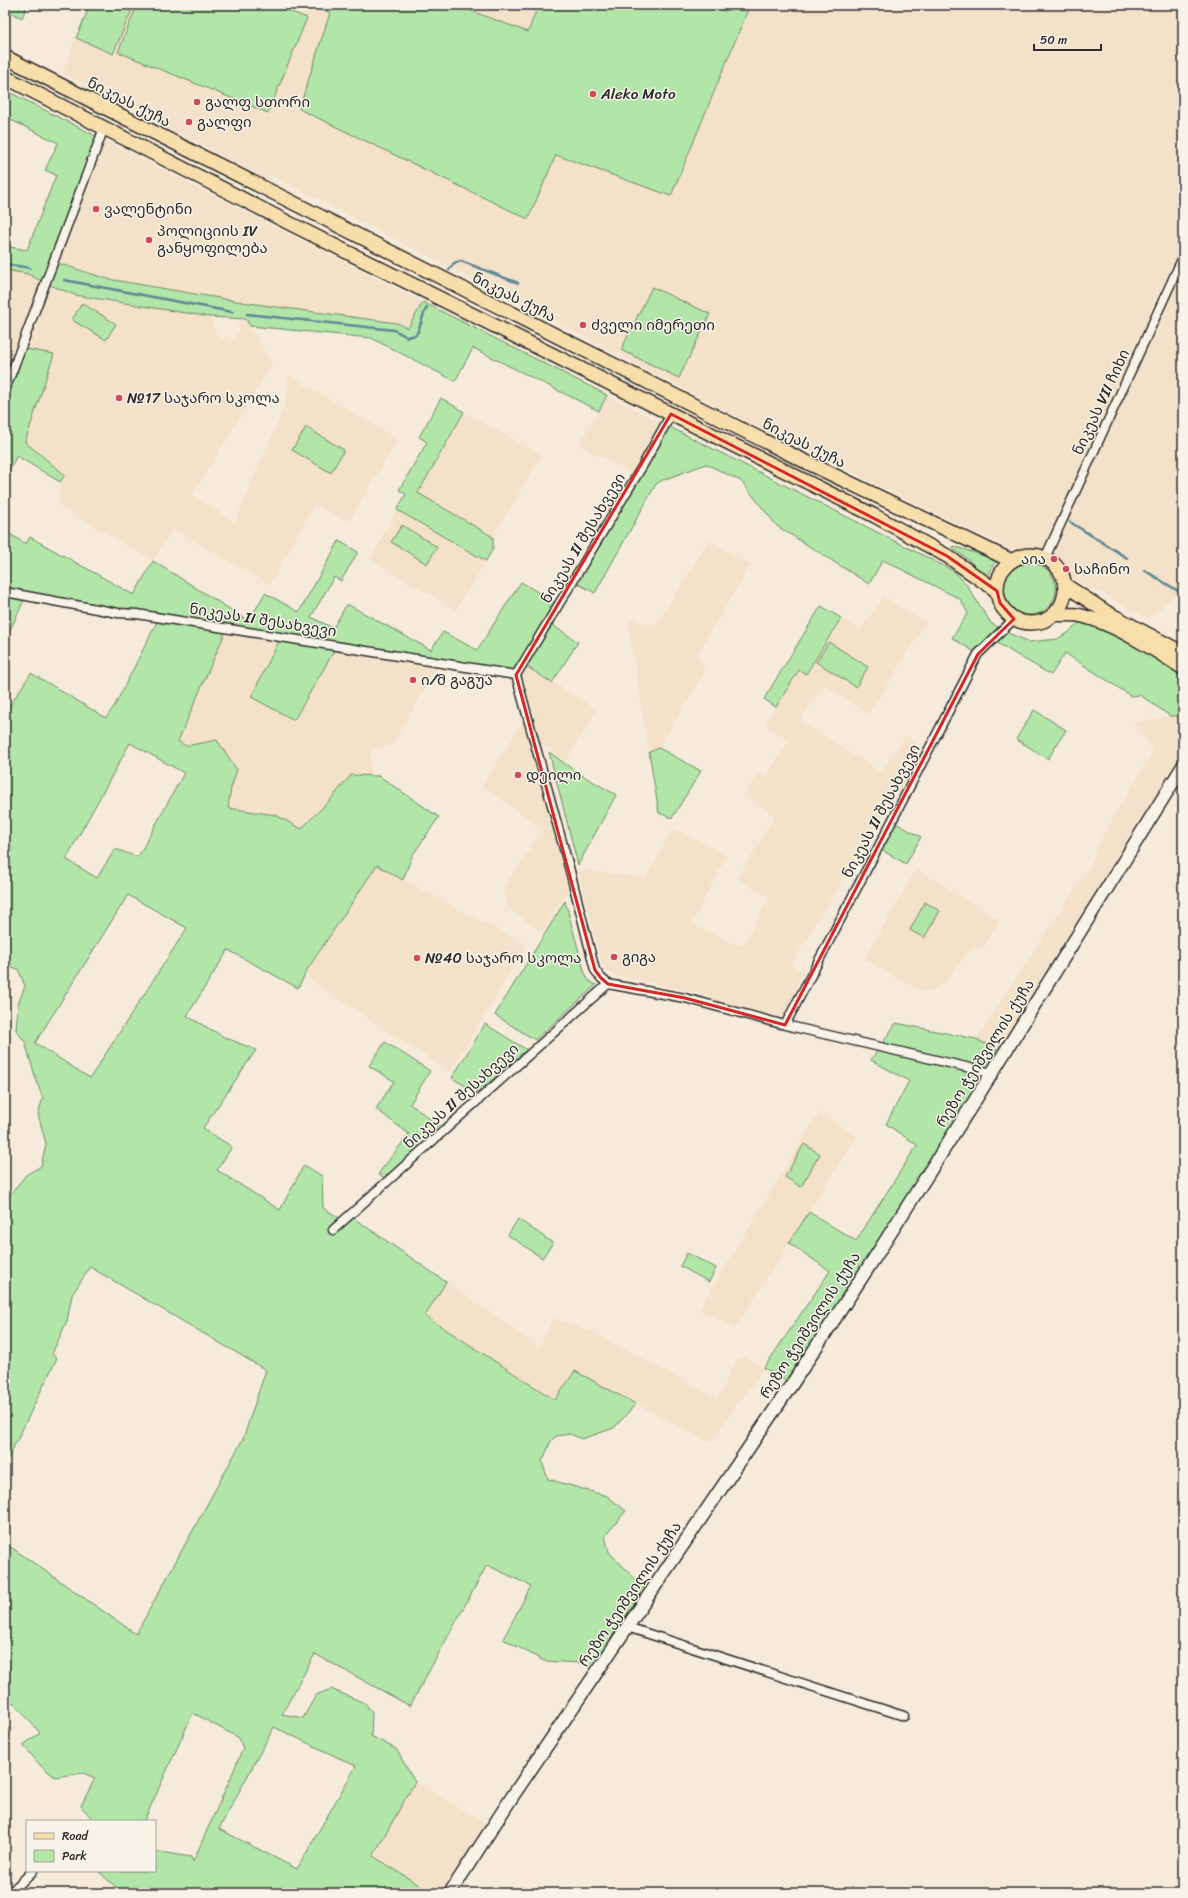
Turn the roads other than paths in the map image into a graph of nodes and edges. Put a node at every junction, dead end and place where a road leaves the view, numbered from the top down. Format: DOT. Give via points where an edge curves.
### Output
graph roads {
  1 [pos="5,57"];
  2 [pos="5,77"];
  3 [pos="104,128"];
  4 [pos="239,175"];
  5 [pos="229,192"];
  6 [pos="1183,257"];
  7 [pos="5,390"];
  8 [pos="671,414"];
  9 [pos="1045,558"];
  10 [pos="1012,561"];
  11 [pos="1065,585"];
  12 [pos="997,591"];
  13 [pos="5,592"];
  14 [pos="1054,614"];
  15 [pos="1014,619"];
  16 [pos="1183,653"];
  17 [pos="1183,668"];
  18 [pos="516,676"];
  19 [pos="1183,766"];
  20 [pos="608,984"];
  21 [pos="785,1025"];
  22 [pos="992,1073"];
  23 [pos="333,1230"];
  24 [pos="627,1627"];
  25 [pos="904,1716"];
  26 [pos="32,1872"];
  27 [pos="10,1893"];
  28 [pos="450,1893"];
  1 -- 4 [label="main road, ნიკეას ქუჩა"];
  2 -- 3 [label="main road"];
  3 -- 5 [label="main road"];
  3 -- 7 [label="street"];
  4 -- 5 [label="main road"];
  4 -- 10 [label="main road, ნიკეას ქუჩა" via="796,457"];
  5 -- 8 [label="main road"];
  6 -- 9 [label="street, ნიკეას VII ჩიხი"];
  8 -- 12 [label="main road" via="875,516 947,556"];
  8 -- 18 [label="street, ნიკეას II შესახვევი"];
  9 -- 10 [label="main road" via="1034,555 1022,556"];
  9 -- 11 [label="main road" via="1055,565"];
  10 -- 12 [label="main road" via="1003,570 998,580"];
  11 -- 14 [label="main road" via="1062,601"];
  11 -- 16 [label="main road" via="1106,612"];
  12 -- 15 [label="main road" via="1000,603"];
  13 -- 18 [label="street, ნიკეას II შესახვევი"];
  14 -- 15 [label="main road" via="1034,623"];
  14 -- 17 [label="main road" via="1078,615 1103,624 1144,644"];
  15 -- 21 [label="street, ნიკეას II შესახვევი" via="978,654"];
  18 -- 20 [label="street" via="570,867 595,970"];
  19 -- 22 [label="main road, რეზო ჭეიშვილის ქუჩა"];
  20 -- 21 [label="street" via="685,998"];
  20 -- 23 [label="street, ნიკეას II შესახვევი"];
  21 -- 22 [label="street"];
  22 -- 24 [label="main road, რეზო ჭეიშვილის ქუჩა" via="792,1384"];
  24 -- 25 [label="street"];
  24 -- 28 [label="main road, რეზო ჭეიშვილის ქუჩა"];
  26 -- 27 [label="street"];
}
